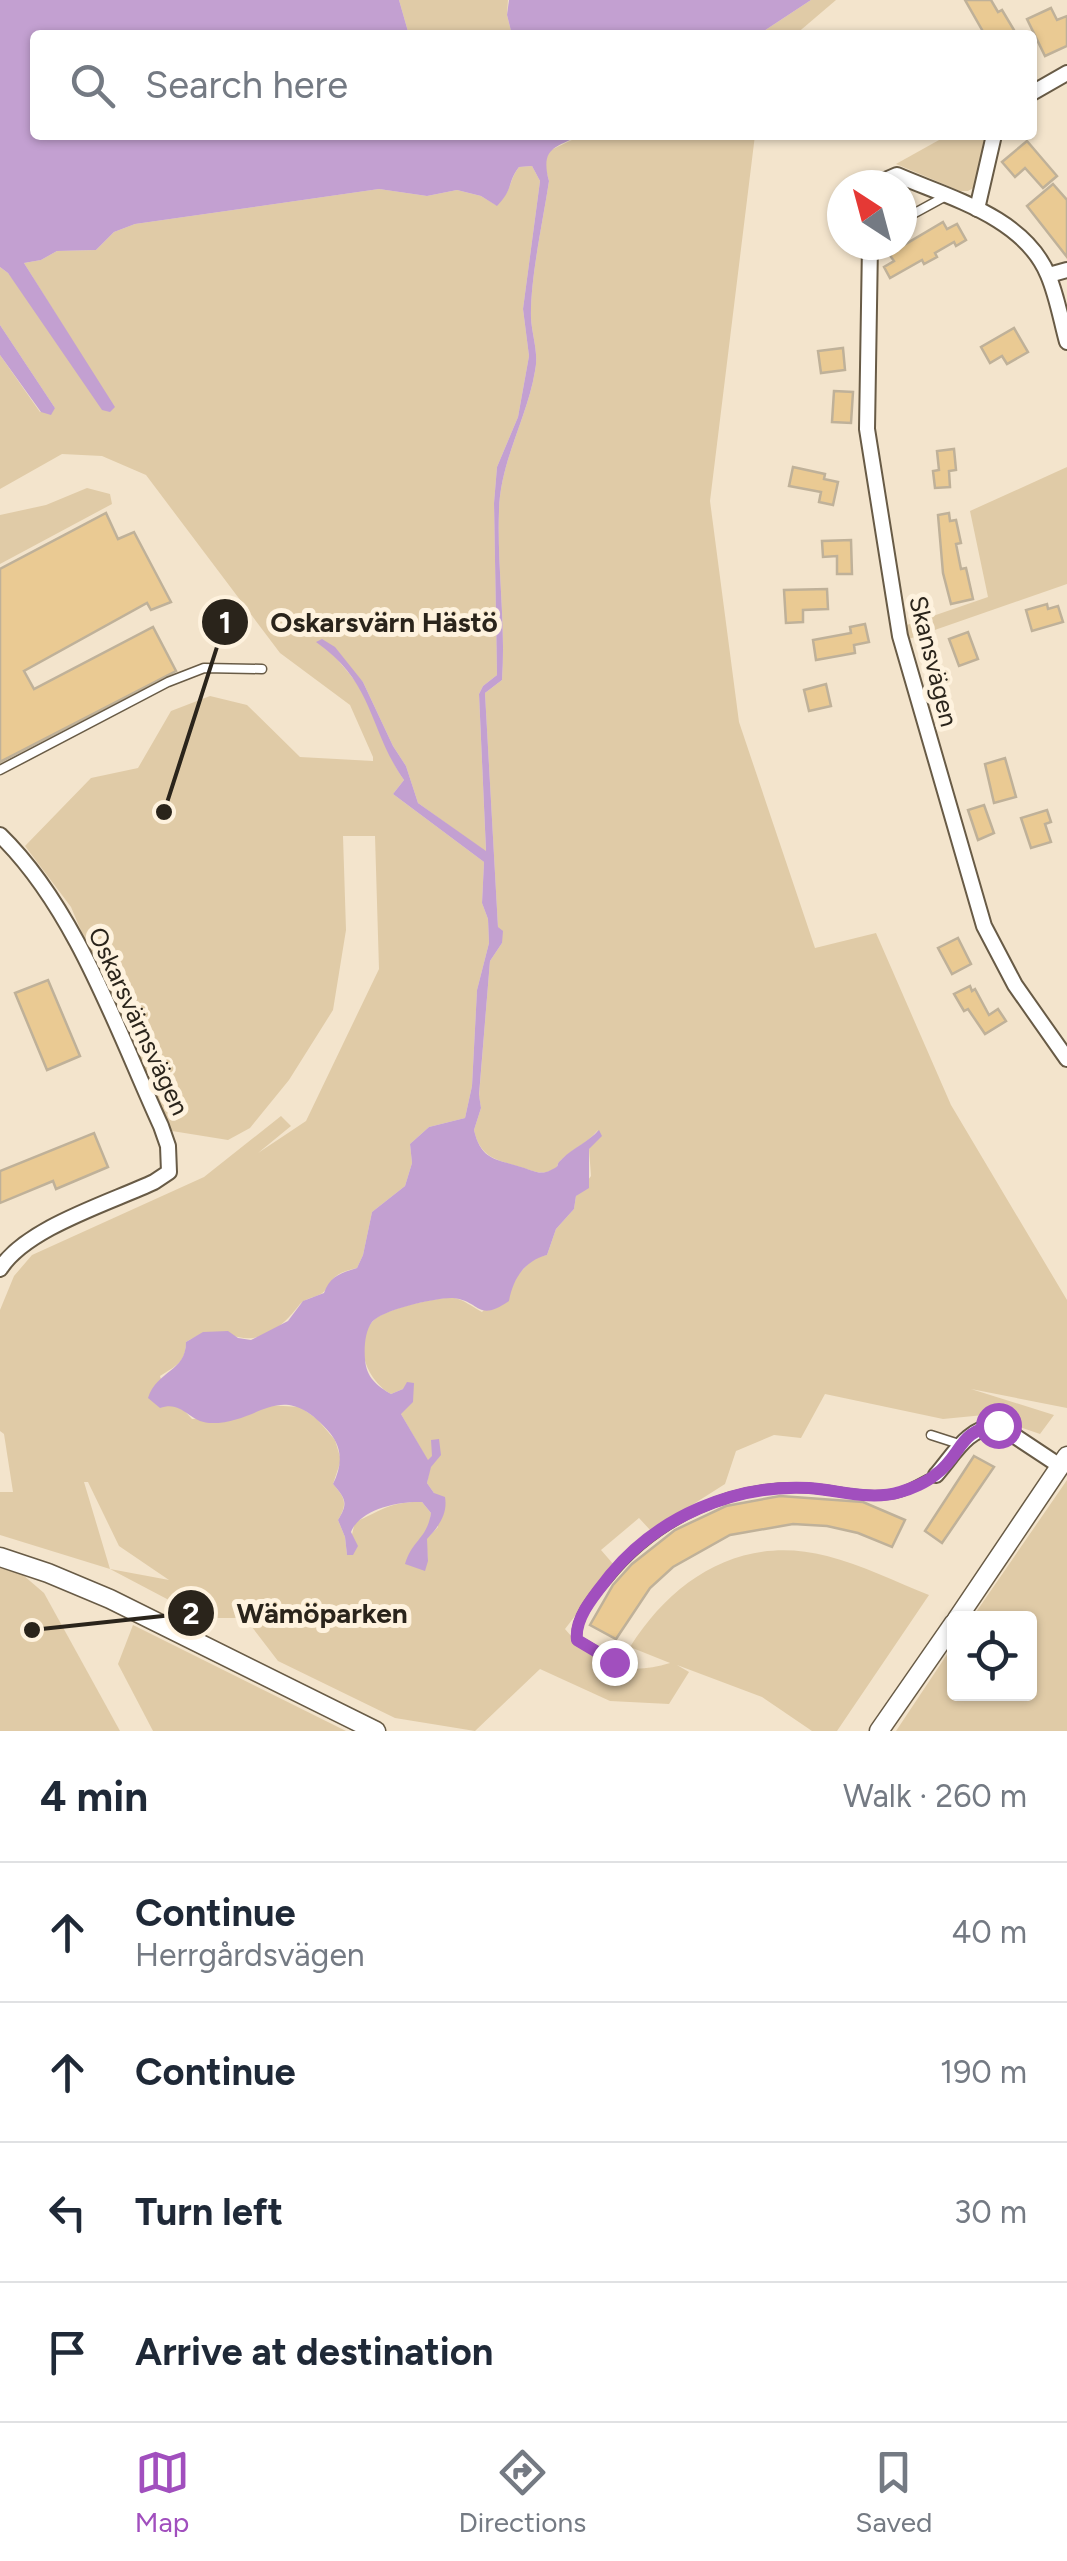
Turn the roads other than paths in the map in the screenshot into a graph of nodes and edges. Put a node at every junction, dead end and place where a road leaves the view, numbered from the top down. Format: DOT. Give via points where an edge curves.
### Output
graph roads {
  1 [pos="1067,74"];
  2 [pos="1037,90"];
  3 [pos="993,140"];
  4 [pos="917,183"];
  5 [pos="946,196"];
  6 [pos="977,209"];
  7 [pos="917,212"];
  8 [pos="870,260"];
  9 [pos="1067,270"];
  10 [pos="1048,275"];
  11 [pos="1067,342"];
  12 [pos="262,669"];
  13 [pos="0,770"];
  14 [pos="0,834"];
  15 [pos="1067,1058"];
  16 [pos="0,1269"];
  17 [pos="931,1436"];
  18 [pos="959,1444"];
  19 [pos="1064,1461"];
  20 [pos="936,1475"];
  21 [pos="0,1557"];
  22 [pos="962,1611"];
  23 [pos="947,1633"];
  24 [pos="614,1662"];
  25 [pos="376,1731"];
  26 [pos="878,1731"];
  1 -- 2 [label="street"];
  3 -- 6 [label="street"];
  4 -- 5 [label="street"];
  5 -- 6 [label="street"];
  5 -- 7 [label="lane"];
  6 -- 10 [label="street" via="1016,231"];
  8 -- 15 [label="street, Skansvägen" via="867,428 900,636 984,926 1015,986"];
  9 -- 10 [label="street"];
  10 -- 11 [label="street"];
  12 -- 13 [label="lane" via="204,668"];
  14 -- 16 [label="street, Oskarsvärnsvägen" via="65,918 170,1158 169,1172 154,1182 41,1232"];
  17 -- 18 [label="lane"];
  18 -- 19 [label="street" via="978,1428 998,1425"];
  18 -- 20 [label="street"];
  19 -- 22 [label="street"];
  20 -- 24 [label="lane" via="900,1492 866,1496 808,1488 724,1498 650,1535 611,1574 575,1628 577,1640"];
  21 -- 25 [label="street" via="110,1599"];
  23 -- 26 [label="street"];
}
